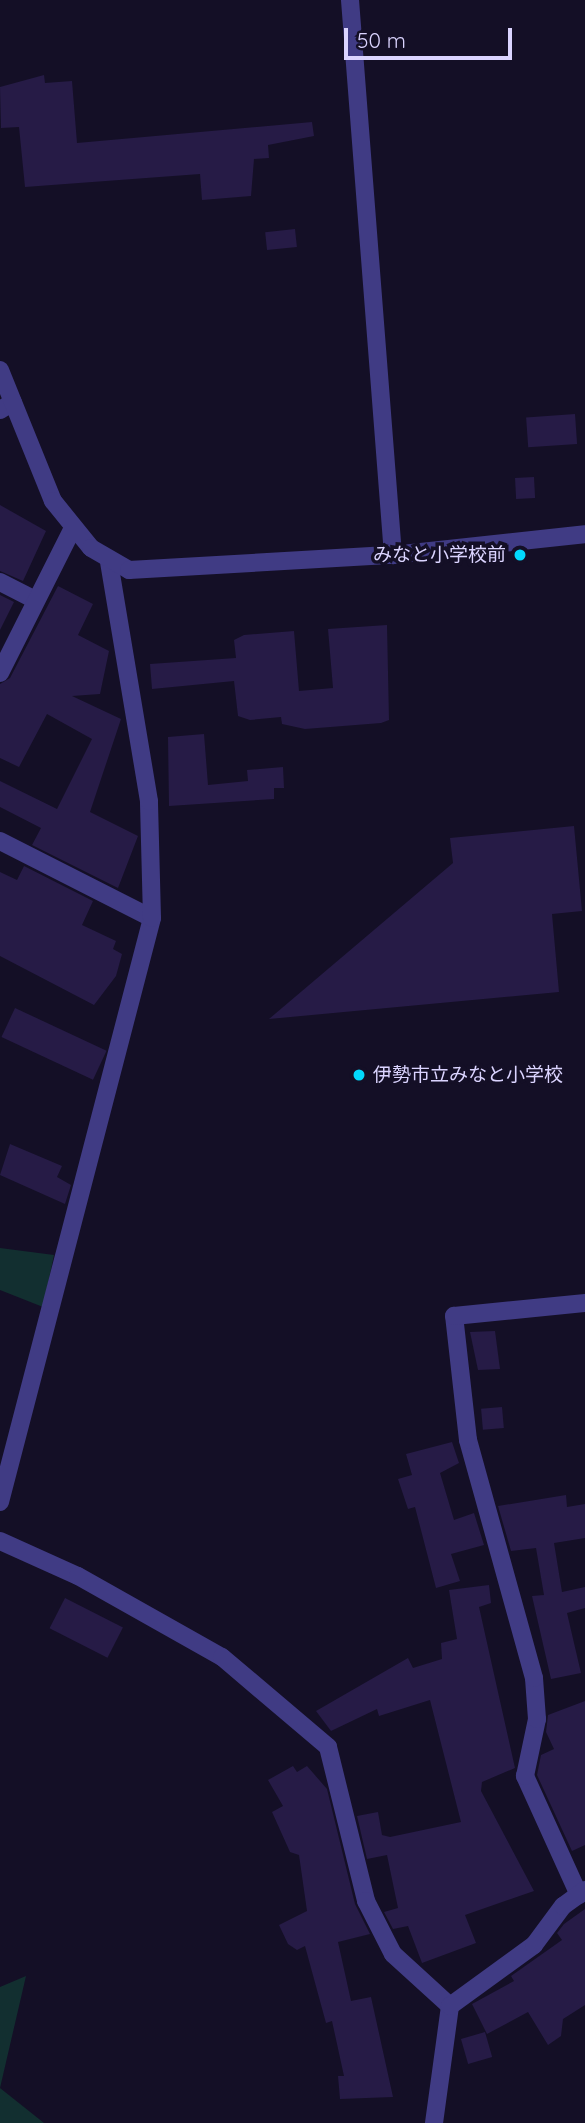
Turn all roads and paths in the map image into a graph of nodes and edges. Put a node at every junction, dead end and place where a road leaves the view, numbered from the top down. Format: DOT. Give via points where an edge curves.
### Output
graph roads {
  1 [pos="349,0"];
  2 [pos="0,370"];
  3 [pos="6,406"];
  4 [pos="73,528"];
  5 [pos="585,534"];
  6 [pos="393,555"];
  7 [pos="109,563"];
  8 [pos="0,582"];
  9 [pos="34,599"];
  10 [pos="0,673"];
  11 [pos="0,841"];
  12 [pos="152,918"];
  13 [pos="585,1303"];
  14 [pos="0,1502"];
  15 [pos="0,1541"];
  16 [pos="582,1893"];
  17 [pos="450,2006"];
  18 [pos="434,2123"];
  1 -- 6 [label="street"];
  2 -- 3 [label="street"];
  3 -- 4 [label="street" via="53,502"];
  4 -- 7 [label="street"];
  4 -- 9 [label="street"];
  5 -- 6 [label="street"];
  6 -- 7 [label="street" via="148,574"];
  7 -- 12 [label="street" via="149,801"];
  8 -- 9 [label="street"];
  9 -- 10 [label="street"];
  11 -- 12 [label="street"];
  12 -- 14 [label="street"];
  13 -- 16 [label="street" via="454,1316 468,1440 534,1678 537,1719 525,1776"];
  15 -- 17 [label="street" via="78,1576 222,1657 328,1747 366,1901 393,1954"];
  16 -- 17 [label="street" via="534,1945"];
  17 -- 18 [label="street"];
}
